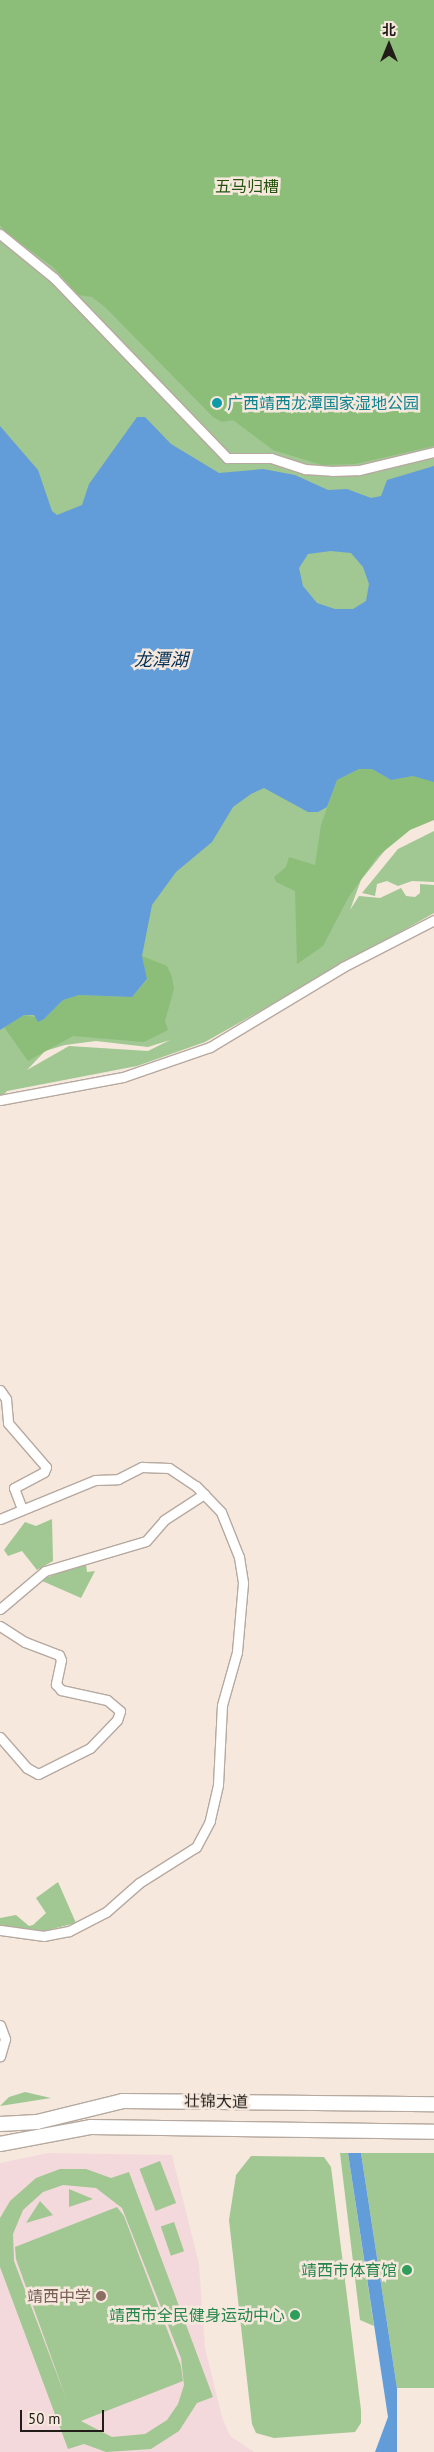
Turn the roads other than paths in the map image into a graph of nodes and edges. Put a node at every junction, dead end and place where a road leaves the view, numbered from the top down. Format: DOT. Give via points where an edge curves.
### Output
graph roads {
  1 [pos="0,234"];
  2 [pos="434,452"];
  3 [pos="434,920"];
  4 [pos="0,1100"];
  5 [pos="0,1390"];
  6 [pos="204,1494"];
  7 [pos="22,1509"];
  8 [pos="0,1519"];
  9 [pos="0,1608"];
  10 [pos="0,1626"];
  11 [pos="0,1737"];
  12 [pos="0,1930"];
  13 [pos="0,2025"];
  14 [pos="0,2056"];
  15 [pos="434,2104"];
  16 [pos="0,2124"];
  17 [pos="434,2132"];
  18 [pos="0,2144"];
  1 -- 2 [label="street" via="54,278 226,458 271,458 305,469 332,471 359,470"];
  3 -- 4 [label="street" via="343,967 204,1050 123,1077"];
  5 -- 7 [label="street" via="6,1399 8,1423 46,1467 44,1472 14,1488"];
  6 -- 7 [label="street" via="176,1472 148,1466 118,1479 90,1481"];
  6 -- 9 [label="street" via="164,1520 146,1541 45,1571"];
  6 -- 12 [label="street" via="229,1528 243,1583 237,1652 222,1705 218,1785 205,1832 183,1858 139,1883 106,1912 74,1929 44,1936"];
  7 -- 8 [label="street"];
  10 -- 11 [label="street" via="25,1642 59,1655 61,1660 56,1684 61,1690 114,1703 120,1713 90,1748 38,1774 27,1768"];
  13 -- 14 [label="street" via="5,2039"];
  15 -- 16 [label="main road, 壮锦大道" via="123,2101 38,2122"];
  17 -- 18 [label="main road, 壮锦大道" via="91,2127"];
}
